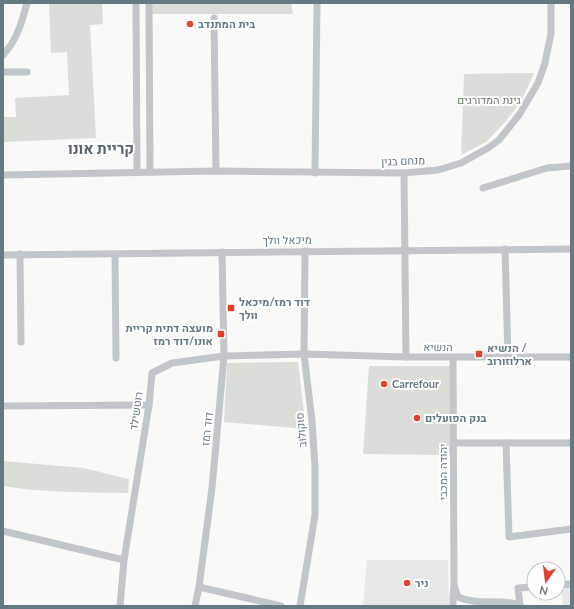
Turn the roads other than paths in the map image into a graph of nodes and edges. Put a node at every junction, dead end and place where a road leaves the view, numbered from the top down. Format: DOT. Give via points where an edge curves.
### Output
graph roads {
  1 [pos="27,3"];
  2 [pos="136,3"];
  3 [pos="149,3"];
  4 [pos="318,3"];
  5 [pos="551,3"];
  6 [pos="214,18"];
  7 [pos="3,55"];
  8 [pos="3,72"];
  9 [pos="27,72"];
  10 [pos="571,166"];
  11 [pos="216,171"];
  12 [pos="137,172"];
  13 [pos="150,172"];
  14 [pos="315,173"];
  15 [pos="404,173"];
  16 [pos="3,175"];
  17 [pos="483,188"];
  18 [pos="505,249"];
  19 [pos="571,249"];
  20 [pos="405,250"];
  21 [pos="305,251"];
  22 [pos="222,252"];
  23 [pos="20,254"];
  24 [pos="115,254"];
  25 [pos="3,255"];
  26 [pos="21,342"];
  27 [pos="304,354"];
  28 [pos="224,356"];
  29 [pos="406,357"];
  30 [pos="571,357"];
  31 [pos="116,358"];
  32 [pos="453,358"];
  33 [pos="508,358"];
  34 [pos="149,405"];
  35 [pos="3,406"];
  36 [pos="454,443"];
  37 [pos="506,443"];
  38 [pos="571,444"];
  39 [pos="571,529"];
  40 [pos="3,531"];
  41 [pos="124,560"];
  42 [pos="454,586"];
  43 [pos="199,587"];
  44 [pos="526,587"];
  45 [pos="520,605"];
  46 [pos="120,606"];
  47 [pos="195,606"];
  48 [pos="280,606"];
  49 [pos="300,606"];
  50 [pos="454,606"];
  1 -- 7 [label="street" via="16,38"];
  2 -- 12 [label="street"];
  3 -- 13 [label="street"];
  4 -- 14 [label="street"];
  5 -- 15 [label="street, מנחם בגין" via="551,33 538,82 519,115 499,140 461,162 438,170"];
  6 -- 11 [label="street"];
  8 -- 9 [label="street"];
  10 -- 17 [label="street" via="547,168"];
  11 -- 13 [label="street, מנחם בגין"];
  11 -- 14 [label="street, מנחם בגין"];
  12 -- 13 [label="street, מנחם בגין"];
  12 -- 16 [label="street, מנחם בגין"];
  14 -- 15 [label="street, מנחם בגין"];
  15 -- 20 [label="street"];
  18 -- 19 [label="street, מיכאל וולך"];
  18 -- 20 [label="street, מיכאל וולך"];
  18 -- 33 [label="street"];
  20 -- 21 [label="street, מיכאל וולך"];
  20 -- 29 [label="street"];
  21 -- 22 [label="street, מיכאל וולך"];
  21 -- 27 [label="street, סוקולוב"];
  22 -- 24 [label="street, מיכאל וולך"];
  22 -- 28 [label="street, דוד רמז"];
  23 -- 24 [label="street, מיכאל וולך"];
  23 -- 25 [label="street, מיכאל וולך"];
  23 -- 26 [label="street"];
  24 -- 31 [label="street"];
  27 -- 28 [label="street, רוטשילד"];
  27 -- 29 [label="street, הנשיא"];
  27 -- 49 [label="street, סוקולוב" via="312,421 315,515"];
  28 -- 34 [label="street, רוטשילד" via="172,363 152,373"];
  28 -- 43 [label="street, דוד רמז" via="212,488"];
  29 -- 32 [label="street, הנשיא"];
  30 -- 33 [label="street, הנשיא"];
  32 -- 33 [label="street, הנשיא"];
  32 -- 36 [label="street, יהודה המכבי"];
  34 -- 35 [label="street"];
  34 -- 41 [label="street, רוטשילד"];
  36 -- 37 [label="street"];
  36 -- 42 [label="street, יהודה המכבי"];
  37 -- 38 [label="street"];
  37 -- 39 [label="street" via="509,537"];
  40 -- 41 [label="street"];
  41 -- 46 [label="street, רוטשילד"];
  42 -- 45 [label="street" via="458,597 464,600 513,602"];
  42 -- 50 [label="street, יהודה המכבי"];
  43 -- 47 [label="street, דוד רמז"];
  43 -- 48 [label="street"];
  44 -- 45 [label="street" via="518,588"];
}
